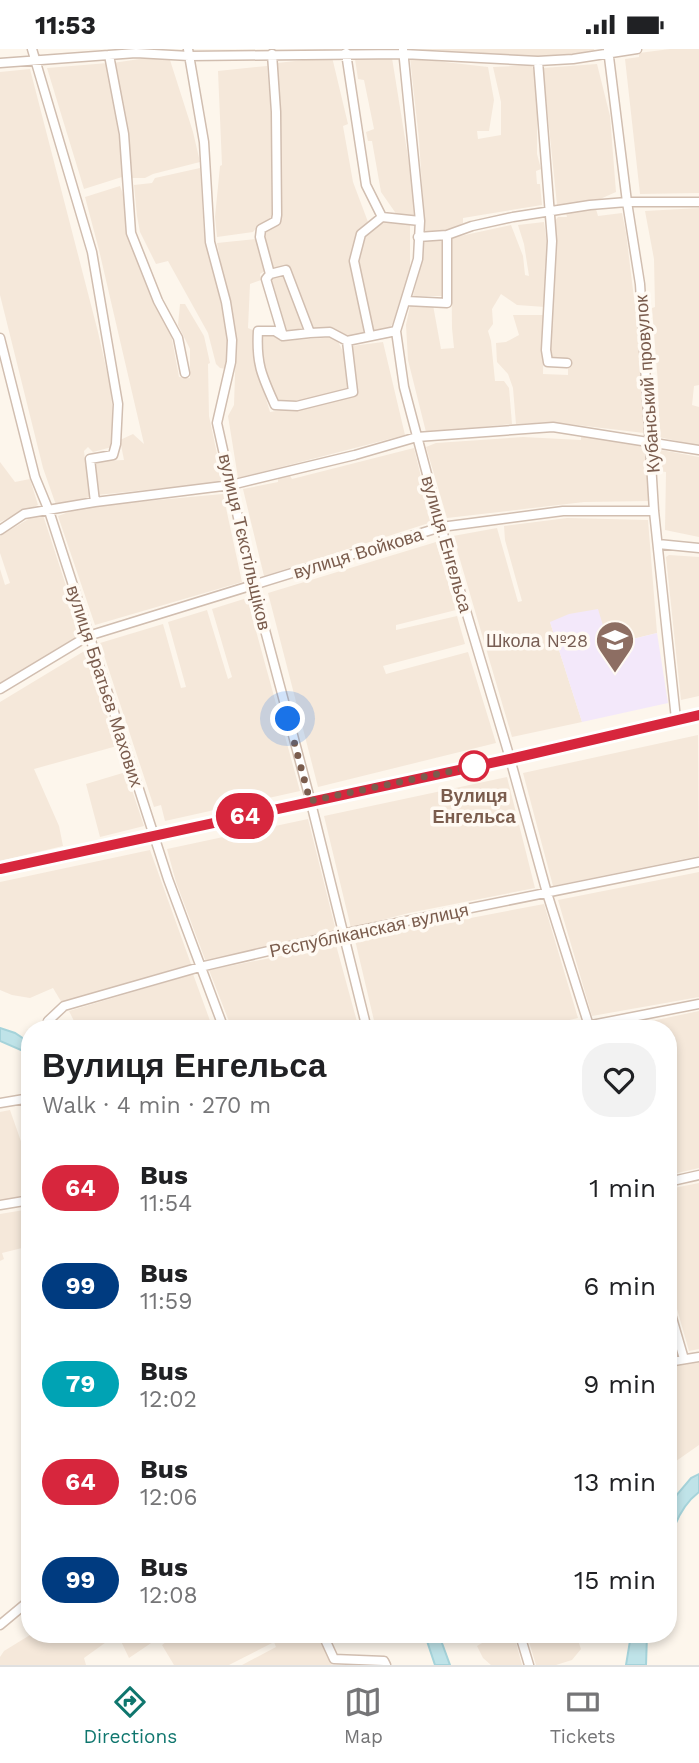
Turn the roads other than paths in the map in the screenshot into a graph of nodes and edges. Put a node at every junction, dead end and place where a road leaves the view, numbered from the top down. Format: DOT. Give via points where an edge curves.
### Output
graph roads {
  1 [pos="32,49"];
  2 [pos="637,49"];
  3 [pos="403,51"];
  4 [pos="188,52"];
  5 [pos="608,52"];
  6 [pos="346,53"];
  7 [pos="272,54"];
  8 [pos="109,55"];
  9 [pos="34,59"];
  10 [pos="538,61"];
  11 [pos="0,63"];
  12 [pos="627,202"];
  13 [pos="699,202"];
  14 [pos="548,211"];
  15 [pos="382,217"];
  16 [pos="420,221"];
  17 [pos="447,235"];
  18 [pos="418,237"];
  19 [pos="270,274"];
  20 [pos="406,301"];
  21 [pos="396,331"];
  22 [pos="310,333"];
  23 [pos="283,336"];
  24 [pos="370,336"];
  25 [pos="0,338"];
  26 [pos="347,341"];
  27 [pos="567,363"];
  28 [pos="185,373"];
  29 [pos="417,437"];
  30 [pos="651,441"];
  31 [pos="699,450"];
  32 [pos="231,485"];
  33 [pos="95,502"];
  34 [pos="49,511"];
  35 [pos="654,511"];
  36 [pos="441,527"];
  37 [pos="0,530"];
  38 [pos="658,544"];
  39 [pos="699,548"];
  40 [pos="253,585"];
  41 [pos="88,636"];
  42 [pos="0,689"];
  43 [pos="699,715"];
  44 [pos="676,719"];
  45 [pos="510,759"];
  46 [pos="310,801"];
  47 [pos="155,837"];
  48 [pos="699,862"];
  49 [pos="0,869"];
  50 [pos="547,893"];
  51 [pos="342,934"];
  52 [pos="200,967"];
  53 [pos="699,1004"];
  54 [pos="49,1020"];
  55 [pos="221,1020"];
  56 [pos="365,1020"];
  57 [pos="587,1020"];
  58 [pos="622,1020"];
  59 [pos="21,1100"];
  60 [pos="0,1103"];
  61 [pos="699,1175"];
  62 [pos="677,1180"];
  63 [pos="21,1202"];
  64 [pos="0,1205"];
  65 [pos="677,1335"];
  66 [pos="699,1357"];
  67 [pos="684,1359"];
  68 [pos="677,1360"];
  69 [pos="21,1608"];
  70 [pos="0,1625"];
  71 [pos="327,1643"];
  72 [pos="522,1643"];
  73 [pos="386,1665"];
  74 [pos="529,1665"];
  1 -- 9 [label="street"];
  2 -- 5 [label="street"];
  3 -- 6 [label="street"];
  3 -- 10 [label="street"];
  3 -- 16 [label="street, вулиця Енгельса"];
  4 -- 7 [label="street"];
  4 -- 8 [label="street"];
  4 -- 32 [label="street, вулиця Тєкстільщіков" via="204,142 210,242 232,340 217,423"];
  5 -- 10 [label="street"];
  5 -- 12 [label="street, Кубанський провулок"];
  6 -- 7 [label="street"];
  6 -- 15 [label="street" via="366,185"];
  7 -- 19 [label="street" via="277,215 276,221 261,229 260,237"];
  8 -- 9 [label="street"];
  8 -- 28 [label="street" via="124,134 131,233 178,338"];
  9 -- 11 [label="street"];
  9 -- 33 [label="street" via="92,252 118,404 113,455 90,459"];
  10 -- 14 [label="street"];
  12 -- 13 [label="street"];
  12 -- 14 [label="street"];
  12 -- 30 [label="street, Кубанський провулок" via="640,284"];
  14 -- 17 [label="street"];
  14 -- 27 [label="street" via="552,256 546,350 548,362"];
  15 -- 16 [label="street"];
  15 -- 24 [label="street" via="361,234 354,261"];
  16 -- 18 [label="street, вулиця Енгельса"];
  17 -- 18 [label="street"];
  17 -- 20 [label="street" via="447,303"];
  18 -- 20 [label="street, вулиця Енгельса" via="418,259"];
  19 -- 22 [label="street" via="286,270"];
  19 -- 23 [label="street" via="266,279"];
  20 -- 21 [label="street, вулиця Енгельса"];
  21 -- 24 [label="street"];
  21 -- 29 [label="street, вулиця Енгельса"];
  22 -- 23 [label="street"];
  22 -- 26 [label="street" via="330,332"];
  23 -- 26 [label="street" via="258,331 256,355 275,405 297,406 353,392"];
  24 -- 26 [label="street"];
  25 -- 34 [label="street, вулиця Братьєв Махових" via="35,477"];
  29 -- 30 [label="street" via="552,427"];
  29 -- 32 [label="street"];
  29 -- 36 [label="street, вулиця Енгельса"];
  30 -- 31 [label="street"];
  30 -- 35 [label="street, Кубанський провулок"];
  32 -- 33 [label="street"];
  32 -- 40 [label="street, вулиця Тєкстільщіков"];
  33 -- 34 [label="street"];
  34 -- 37 [label="street" via="24,514"];
  34 -- 41 [label="street, вулиця Братьєв Махових"];
  35 -- 36 [label="street, вулиця Войкова" via="563,510"];
  35 -- 38 [label="street, Кубанський провулок"];
  36 -- 40 [label="street, вулиця Войкова"];
  36 -- 45 [label="street, вулиця Енгельса"];
  38 -- 39 [label="street"];
  38 -- 44 [label="street, Кубанський провулок"];
  40 -- 41 [label="street, вулиця Войкова"];
  40 -- 46 [label="street, вулиця Тєкстільщіков"];
  41 -- 42 [label="street, вулиця Войкова"];
  41 -- 47 [label="street, вулиця Братьєв Махових"];
  43 -- 44 [label="street"];
  44 -- 45 [label="street"];
  45 -- 46 [label="street"];
  45 -- 50 [label="street, вулиця Енгельса"];
  46 -- 47 [label="street"];
  46 -- 51 [label="street, вулиця Тєкстільщіков"];
  47 -- 49 [label="street"];
  47 -- 52 [label="street, вулиця Братьєв Махових"];
  48 -- 50 [label="street, Рєспубліканская вулиця"];
  50 -- 51 [label="street, Рєспубліканская вулиця"];
  50 -- 57 [label="street, вулиця Енгельса"];
  51 -- 52 [label="street, Рєспубліканская вулиця"];
  51 -- 56 [label="street, вулиця Тєкстільщіков"];
  52 -- 54 [label="street, Рєспубліканская вулиця" via="64,1006"];
  52 -- 55 [label="street, вулиця Братьєв Махових"];
  53 -- 58 [label="street"];
  59 -- 60 [label="street"];
  61 -- 62 [label="street"];
  63 -- 64 [label="street"];
  65 -- 67 [label="street"];
  66 -- 67 [label="street"];
  67 -- 68 [label="street"];
  69 -- 70 [label="street"];
  71 -- 73 [label="street" via="334,1659 384,1661"];
  72 -- 74 [label="street"];
}
